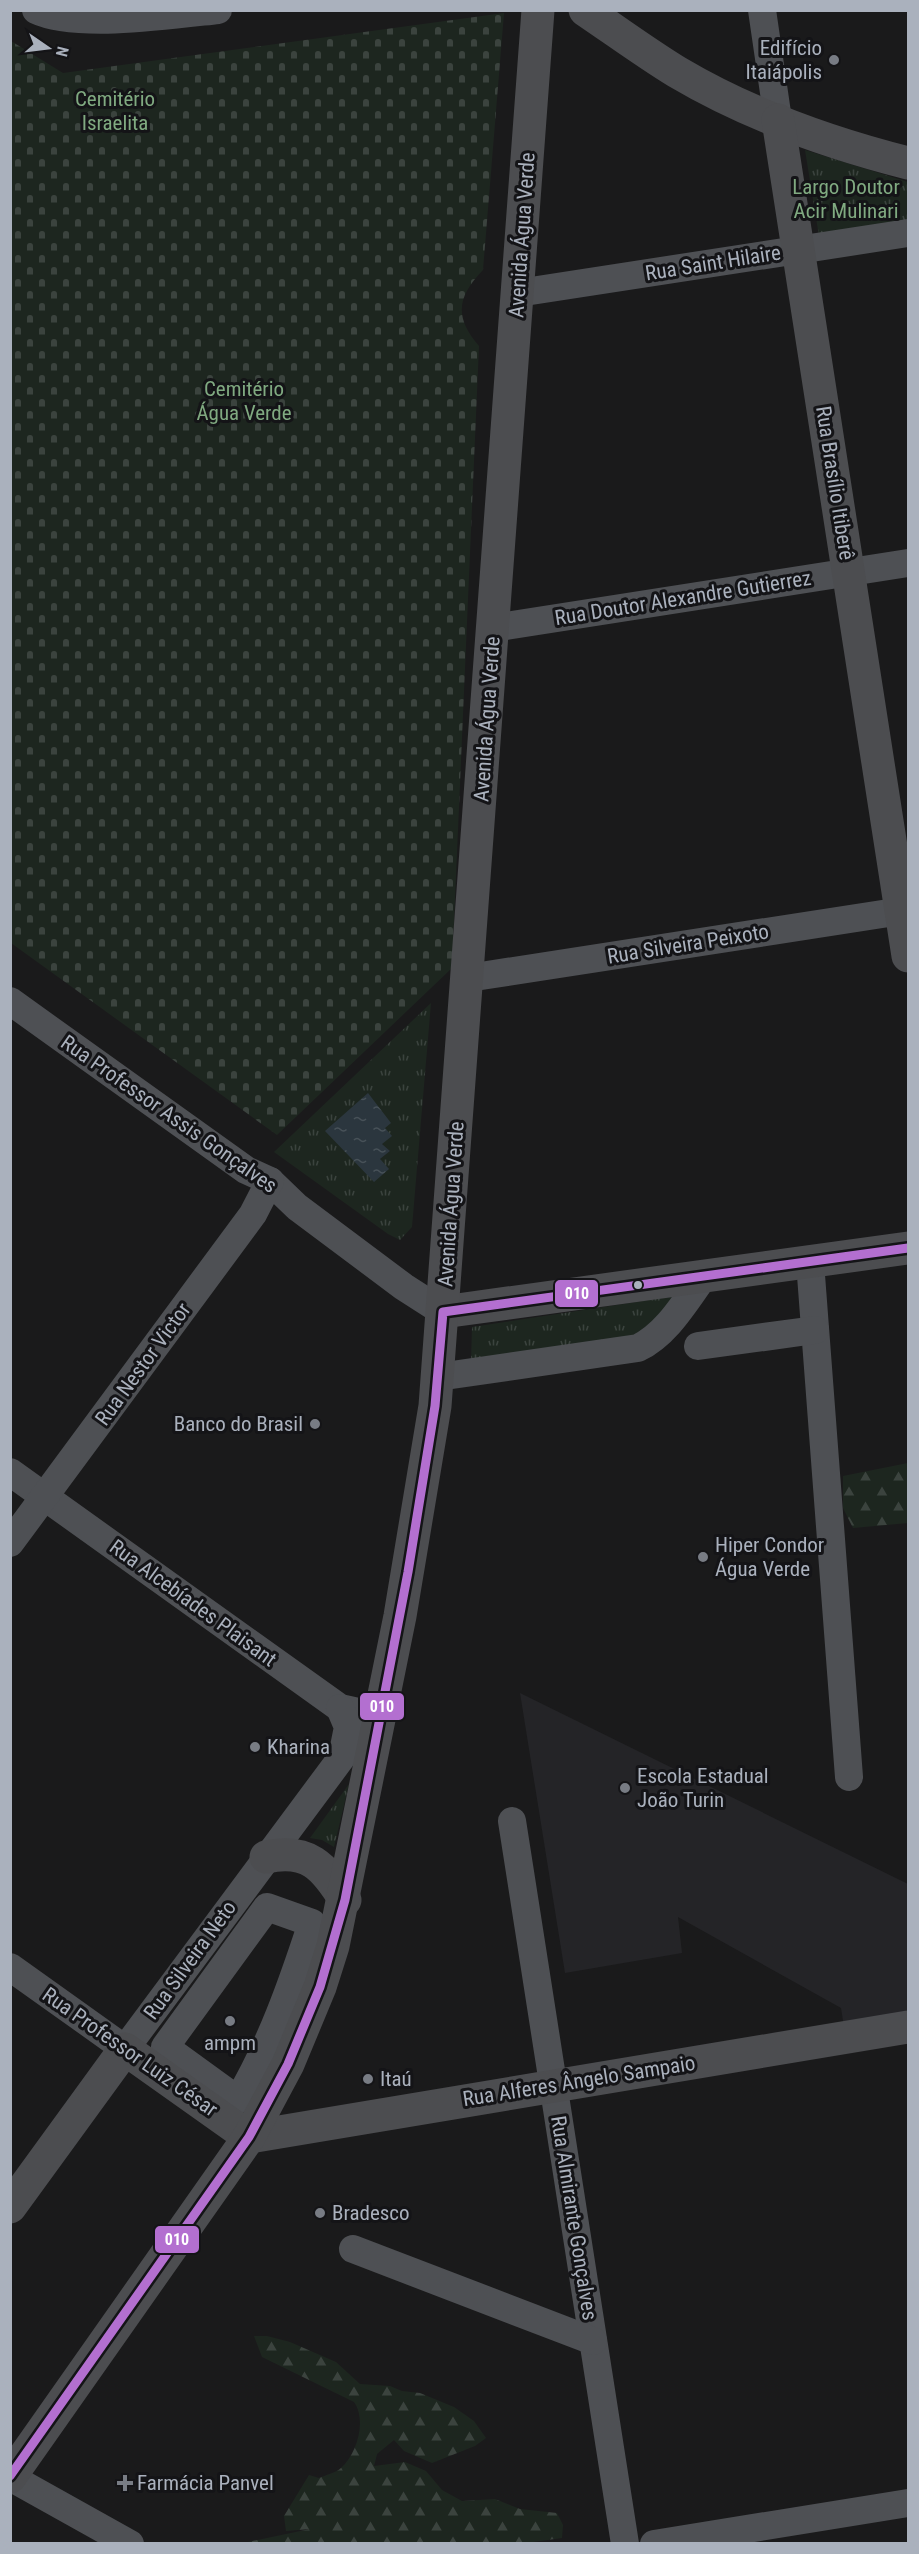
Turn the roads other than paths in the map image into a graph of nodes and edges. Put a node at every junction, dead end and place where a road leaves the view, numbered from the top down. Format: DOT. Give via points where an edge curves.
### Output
graph roads {
  1 [pos="36,10"];
  2 [pos="218,10"];
  3 [pos="538,10"];
  4 [pos="585,10"];
  5 [pos="762,10"];
  6 [pos="134,14"];
  7 [pos="778,120"];
  8 [pos="909,163"];
  9 [pos="909,233"];
  10 [pos="798,250"];
  11 [pos="518,293"];
  12 [pos="909,563"];
  13 [pos="849,572"];
  14 [pos="493,628"];
  15 [pos="905,911"];
  16 [pos="909,956"];
  17 [pos="468,978"];
  18 [pos="10,1001"];
  19 [pos="270,1181"];
  20 [pos="909,1248"];
  21 [pos="810,1262"];
  22 [pos="704,1276"];
  23 [pos="443,1312"];
  24 [pos="815,1330"];
  25 [pos="698,1346"];
  26 [pos="438,1377"];
  27 [pos="10,1472"];
  28 [pos="45,1496"];
  29 [pos="10,1543"];
  30 [pos="340,1708"];
  31 [pos="382,1708"];
  32 [pos="849,1777"];
  33 [pos="512,1821"];
  34 [pos="266,1857"];
  35 [pos="345,1900"];
  36 [pos="312,1923"];
  37 [pos="10,1967"];
  38 [pos="909,2026"];
  39 [pos="126,2049"];
  40 [pos="553,2086"];
  41 [pos="249,2137"];
  42 [pos="10,2206"];
  43 [pos="353,2249"];
  44 [pos="593,2341"];
  45 [pos="11,2477"];
  46 [pos="909,2503"];
  47 [pos="130,2544"];
  48 [pos="625,2544"];
  49 [pos="654,2544"];
  1 -- 6 [label="street" via="56,17"];
  2 -- 6 [label="street"];
  3 -- 11 [label="main road, Avenida Água Verde"];
  4 -- 7 [label="main road" via="678,72"];
  5 -- 7 [label="street, Rua Brasílio Itiberê"];
  7 -- 8 [label="main road" via="875,155"];
  7 -- 10 [label="main road, Rua Brasílio Itiberê"];
  9 -- 10 [label="street, Rua Saint Hilaire"];
  10 -- 11 [label="street, Rua Saint Hilaire"];
  10 -- 13 [label="main road, Rua Brasílio Itiberê"];
  11 -- 14 [label="main road, Avenida Água Verde"];
  12 -- 13 [label="street, Rua Doutor Alexandre Gutierrez"];
  13 -- 14 [label="street, Rua Doutor Alexandre Gutierrez"];
  13 -- 15 [label="main road, Rua Brasílio Itiberê"];
  14 -- 17 [label="main road, Avenida Água Verde"];
  15 -- 16 [label="main road, Rua Brasílio Itiberê"];
  15 -- 17 [label="street, Rua Silveira Peixoto"];
  17 -- 23 [label="main road, Avenida Água Verde"];
  18 -- 19 [label="street, Rua Professor Assis Gonçalves" via="246,1170"];
  19 -- 23 [label="street, Rua Professor Assis Gonçalves" via="306,1214"];
  19 -- 28 [label="street, Rua Nestor Victor" via="253,1214"];
  20 -- 21 [label="main road"];
  21 -- 22 [label="main road"];
  21 -- 24 [label="street"];
  22 -- 23 [label="main road"];
  22 -- 26 [label="street" via="661,1332 638,1348"];
  23 -- 26 [label="main road, Avenida Água Verde"];
  24 -- 25 [label="street"];
  24 -- 32 [label="street"];
  26 -- 31 [label="main road, Avenida Água Verde" via="425,1477"];
  27 -- 28 [label="street, Rua Alcebíades Plaisant"];
  28 -- 29 [label="street, Rua Nestor Victor"];
  28 -- 30 [label="street, Rua Alcebíades Plaisant"];
  30 -- 31 [label="street" via="354,1713"];
  30 -- 34 [label="street, Rua Silveira Neto" via="348,1727 342,1757"];
  31 -- 35 [label="main road, Avenida Água Verde"];
  33 -- 40 [label="street, Rua Almirante Gonçalves"];
  34 -- 35 [label="main road" via="287,1854 308,1859 330,1877"];
  34 -- 39 [label="street, Rua Silveira Neto"];
  35 -- 41 [label="main road, Avenida Água Verde" via="304,2027"];
  36 -- 36 [label="street" via="267,1907 165,2047 238,2100 258,2066 288,1996"];
  37 -- 39 [label="street, Rua Professor Luiz César"];
  38 -- 40 [label="main road, Rua Alferes Ângelo Sampaio"];
  39 -- 41 [label="main road, Rua Professor Luiz César"];
  39 -- 42 [label="main road, Rua Silveira Neto"];
  40 -- 41 [label="main road, Rua Alferes Ângelo Sampaio"];
  40 -- 44 [label="street, Rua Almirante Gonçalves"];
  41 -- 45 [label="main road, Avenida Água Verde"];
  43 -- 44 [label="street"];
  44 -- 48 [label="street, Rua Almirante Gonçalves"];
  45 -- 47 [label="street"];
  46 -- 49 [label="street"];
}
